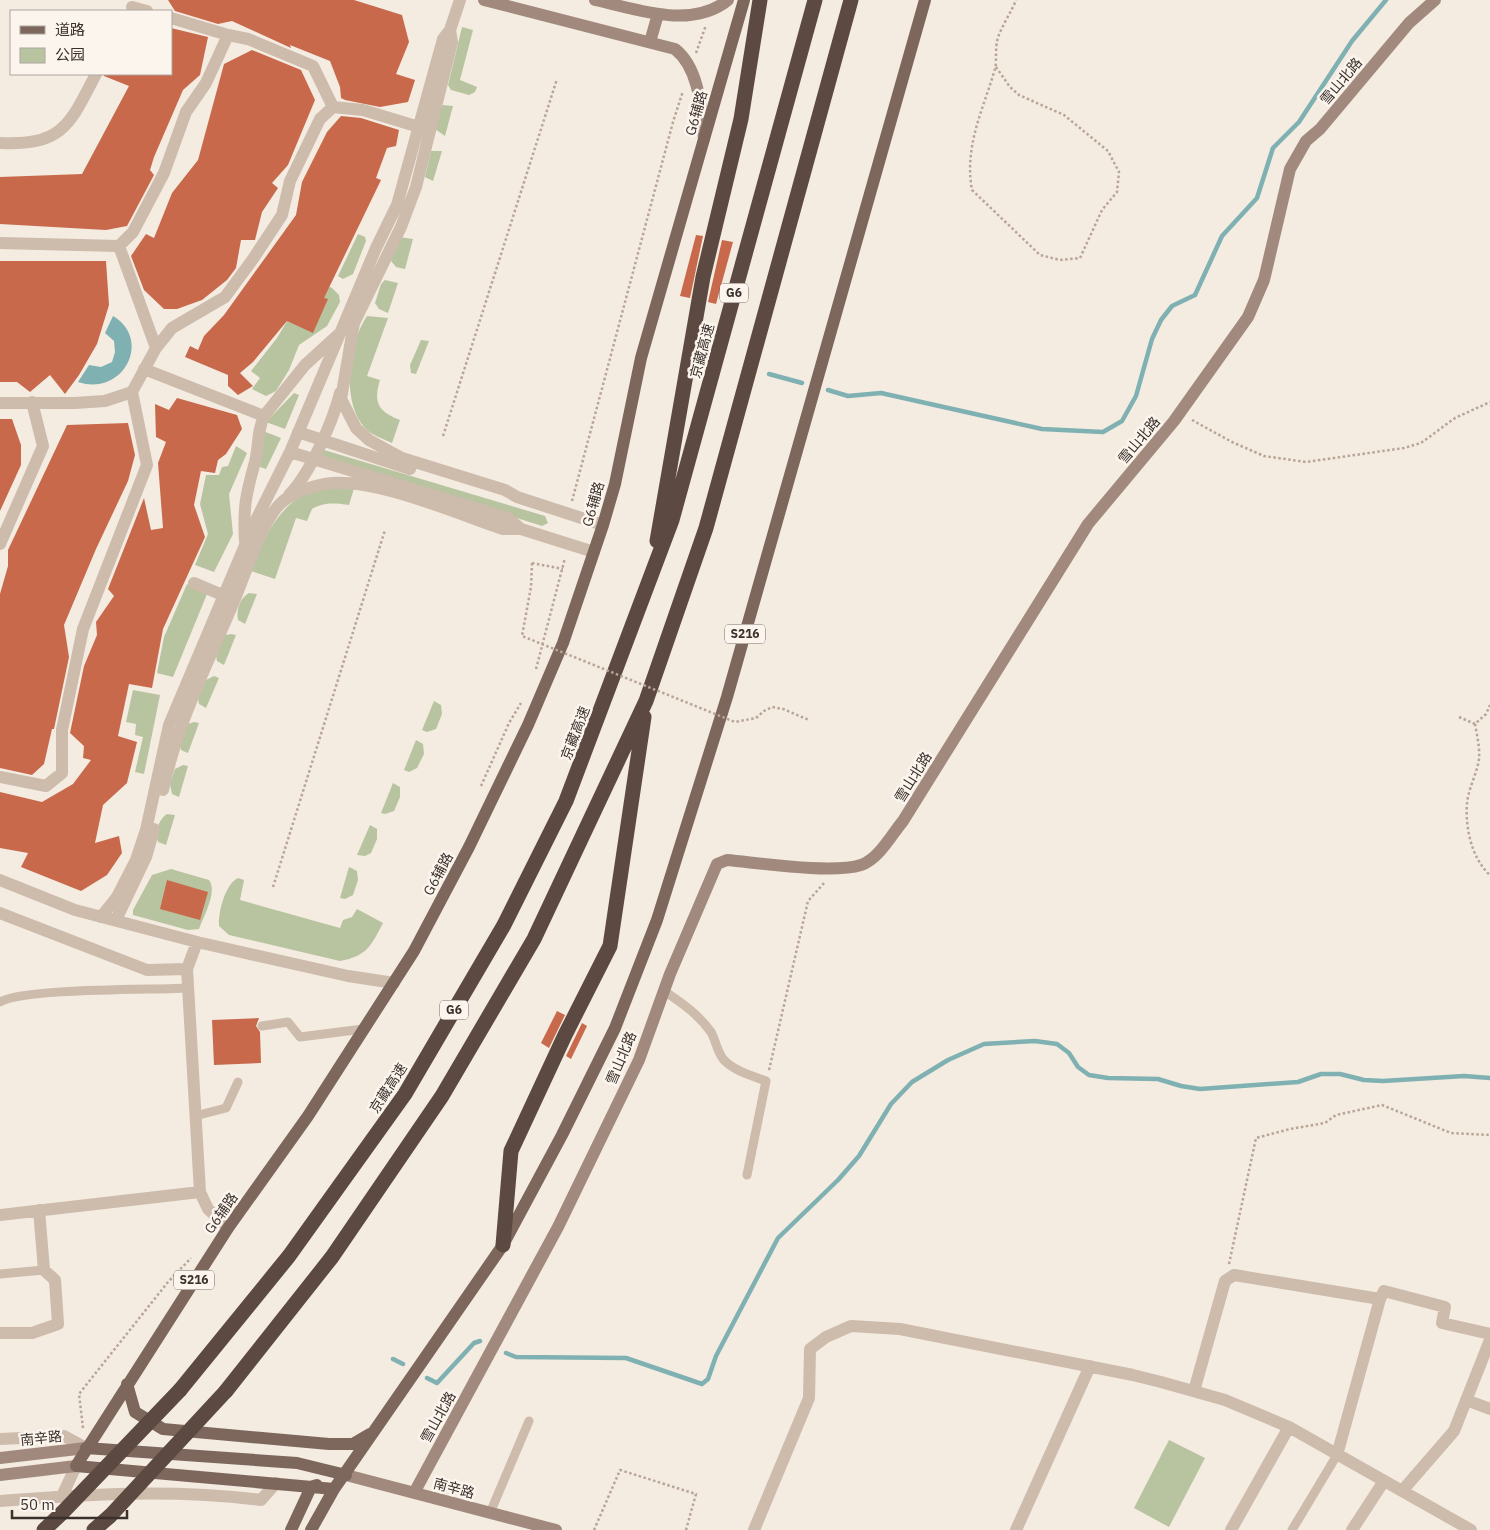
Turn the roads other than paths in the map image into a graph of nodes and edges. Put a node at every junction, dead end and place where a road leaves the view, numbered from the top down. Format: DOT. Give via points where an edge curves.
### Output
graph roads {
  1 [pos="460,0"];
  2 [pos="484,0"];
  3 [pos="595,0"];
  4 [pos="728,0"];
  5 [pos="744,0"];
  6 [pos="760,0"];
  7 [pos="815,0"];
  8 [pos="851,0"];
  9 [pos="925,0"];
  10 [pos="1435,0"];
  11 [pos="132,6"];
  12 [pos="144,10"];
  13 [pos="658,14"];
  14 [pos="172,18"];
  15 [pos="228,35"];
  16 [pos="650,42"];
  17 [pos="95,75"];
  18 [pos="432,99"];
  19 [pos="333,107"];
  20 [pos="419,127"];
  21 [pos="704,139"];
  22 [pos="0,143"];
  23 [pos="0,243"];
  24 [pos="119,246"];
  25 [pos="340,332"];
  26 [pos="156,348"];
  27 [pos="144,369"];
  28 [pos="341,390"];
  29 [pos="132,392"];
  30 [pos="32,402"];
  31 [pos="0,403"];
  32 [pos="264,416"];
  33 [pos="298,432"];
  34 [pos="321,441"];
  35 [pos="290,452"];
  36 [pos="313,459"];
  37 [pos="517,497"];
  38 [pos="280,504"];
  39 [pos="603,525"];
  40 [pos="521,529"];
  41 [pos="0,544"];
  42 [pos="245,547"];
  43 [pos="594,552"];
  44 [pos="194,583"];
  45 [pos="650,584"];
  46 [pos="230,598"];
  47 [pos="646,701"];
  48 [pos="0,778"];
  49 [pos="0,880"];
  50 [pos="0,913"];
  51 [pos="101,916"];
  52 [pos="116,920"];
  53 [pos="197,942"];
  54 [pos="187,970"];
  55 [pos="394,983"];
  56 [pos="188,988"];
  57 [pos="664,991"];
  58 [pos="0,1002"];
  59 [pos="262,1026"];
  60 [pos="363,1029"];
  61 [pos="238,1082"];
  62 [pos="195,1116"];
  63 [pos="747,1175"];
  64 [pos="200,1192"];
  65 [pos="39,1210"];
  66 [pos="0,1215"];
  67 [pos="228,1228"];
  68 [pos="502,1245"];
  69 [pos="44,1270"];
  70 [pos="0,1274"];
  71 [pos="1380,1299"];
  72 [pos="0,1333"];
  73 [pos="1490,1334"];
  74 [pos="1490,1340"];
  75 [pos="1090,1366"];
  76 [pos="127,1384"];
  77 [pos="1194,1392"];
  78 [pos="1466,1400"];
  79 [pos="1490,1410"];
  80 [pos="529,1421"];
  81 [pos="1289,1427"];
  82 [pos="372,1433"];
  83 [pos="0,1439"];
  84 [pos="86,1448"];
  85 [pos="1337,1454"];
  86 [pos="0,1458"];
  87 [pos="76,1466"];
  88 [pos="0,1475"];
  89 [pos="346,1475"];
  90 [pos="1384,1481"];
  91 [pos="276,1483"];
  92 [pos="311,1487"];
  93 [pos="334,1489"];
  94 [pos="1402,1491"];
  95 [pos="414,1493"];
  96 [pos="62,1496"];
  97 [pos="0,1501"];
  98 [pos="490,1513"];
  99 [pos="44,1530"];
  100 [pos="94,1530"];
  101 [pos="291,1530"];
  102 [pos="311,1530"];
  103 [pos="556,1530"];
  104 [pos="754,1530"];
  105 [pos="1016,1530"];
  106 [pos="1231,1530"];
  107 [pos="1292,1530"];
  108 [pos="1352,1530"];
  109 [pos="1471,1530"];
  1 -- 18 [label="street" via="450,30 452,42"];
  2 -- 16 [label="street"];
  3 -- 13 [label="street"];
  4 -- 13 [label="street" via="696,14"];
  5 -- 21 [label="main road, G6辅路 / S216"];
  6 -- 45 [label="highway" via="741,119 703,277"];
  7 -- 45 [label="highway, 京藏高速 / G6" via="672,520"];
  8 -- 47 [label="highway" via="706,528"];
  9 -- 68 [label="main road, S216" via="727,697 657,920 615,1028"];
  10 -- 57 [label="street, 雪山北路" via="1409,23 1320,129 1306,141 1290,169 1264,280 1248,317 1180,413 1088,524 903,821 876,854 862,865 834,868 727,860 717,864"];
  11 -- 12 [label="street"];
  13 -- 16 [label="street"];
  14 -- 15 [label="street"];
  15 -- 19 [label="street" via="248,39 313,66"];
  15 -- 24 [label="street" via="206,82 186,112 164,173 138,224"];
  16 -- 21 [label="street" via="675,49 686,58 702,116"];
  17 -- 22 [label="street" via="72,120 55,136 34,142"];
  18 -- 20 [label="street"];
  18 -- 28 [label="street" via="416,187 354,323"];
  19 -- 20 [label="street" via="363,110"];
  19 -- 26 [label="street" via="320,119 290,182 282,215 253,260 225,297 172,328"];
  20 -- 25 [label="street" via="398,205"];
  21 -- 39 [label="main road, G6辅路 / S216" via="641,358 615,484"];
  23 -- 24 [label="street"];
  24 -- 26 [label="street"];
  25 -- 32 [label="street" via="305,364"];
  25 -- 33 [label="street"];
  26 -- 27 [label="street"];
  27 -- 29 [label="street"];
  27 -- 32 [label="street"];
  28 -- 34 [label="street"];
  28 -- 37 [label="street" via="341,399 352,424 368,440 402,458 505,490"];
  29 -- 30 [label="street" via="105,401"];
  29 -- 48 [label="street" via="147,465 83,629 62,730 62,773 46,786"];
  30 -- 31 [label="street"];
  30 -- 41 [label="street" via="43,446"];
  32 -- 42 [label="street" via="245,496"];
  33 -- 34 [label="street"];
  33 -- 35 [label="street"];
  34 -- 36 [label="street"];
  34 -- 37 [label="street" via="505,499"];
  35 -- 36 [label="street"];
  35 -- 42 [label="street"];
  36 -- 38 [label="street" via="299,485"];
  36 -- 40 [label="street" via="508,518"];
  37 -- 39 [label="street"];
  38 -- 40 [label="street" via="302,490 350,482 378,487 503,529"];
  38 -- 46 [label="street"];
  39 -- 43 [label="main road, G6辅路 / S216"];
  40 -- 43 [label="street"];
  42 -- 46 [label="street" via="234,575"];
  43 -- 55 [label="main road, G6辅路 / S216" via="564,643 528,724 464,856 414,952"];
  44 -- 46 [label="street"];
  45 -- 99 [label="highway, 京藏高速 / G6, bridge" via="566,801 504,925 405,1094 290,1256 180,1390"];
  46 -- 51 [label="street" via="169,724 146,830 136,860 117,896"];
  46 -- 52 [label="street" via="171,751 148,853"];
  47 -- 68 [label="highway" via="610,946 510,1151"];
  47 -- 100 [label="highway, bridge" via="534,938 442,1096 332,1257 226,1391"];
  49 -- 51 [label="street" via="75,910"];
  50 -- 54 [label="street" via="147,970"];
  51 -- 52 [label="street"];
  52 -- 53 [label="street"];
  53 -- 54 [label="street"];
  53 -- 55 [label="street" via="348,976"];
  54 -- 56 [label="street"];
  55 -- 60 [label="main road, G6辅路 / S216"];
  56 -- 58 [label="lane" via="48,994 7,998"];
  56 -- 62 [label="street"];
  57 -- 63 [label="lane" via="699,1018 712,1034 724,1060 734,1068 766,1081"];
  57 -- 95 [label="street, 雪山北路" via="639,1060 558,1227"];
  59 -- 60 [label="lane" via="288,1022 300,1037"];
  60 -- 67 [label="main road, G6辅路 / S216" via="308,1116"];
  61 -- 62 [label="lane" via="226,1108"];
  62 -- 64 [label="street"];
  64 -- 65 [label="street"];
  64 -- 67 [label="street" via="208,1209"];
  65 -- 66 [label="street"];
  65 -- 69 [label="street"];
  67 -- 76 [label="main road, G6辅路 / S216"];
  68 -- 82 [label="main road, S216"];
  69 -- 70 [label="lane"];
  69 -- 72 [label="street" via="54,1280 58,1324 32,1333"];
  71 -- 73 [label="street" via="1384,1291 1445,1307 1442,1323"];
  71 -- 77 [label="street" via="1234,1275 1225,1281"];
  71 -- 85 [label="street"];
  74 -- 78 [label="street"];
  75 -- 77 [label="street"];
  75 -- 104 [label="street" via="900,1329 851,1326 826,1337 810,1349 809,1398"];
  75 -- 105 [label="street"];
  76 -- 82 [label="main road" via="135,1412 163,1429 328,1444 353,1444"];
  76 -- 84 [label="main road, G6辅路 / S216"];
  77 -- 81 [label="street" via="1225,1400"];
  78 -- 79 [label="street"];
  78 -- 94 [label="street" via="1454,1431"];
  80 -- 98 [label="lane"];
  81 -- 85 [label="street"];
  81 -- 106 [label="street"];
  82 -- 89 [label="main road, S216"];
  83 -- 84 [label="street" via="64,1436"];
  84 -- 86 [label="street, 南辛路"];
  84 -- 87 [label="main road, G6辅路 / S216"];
  84 -- 89 [label="main road" via="297,1463"];
  85 -- 90 [label="street"];
  85 -- 107 [label="lane"];
  87 -- 88 [label="street"];
  87 -- 91 [label="main road"];
  87 -- 96 [label="street"];
  89 -- 92 [label="main road"];
  89 -- 93 [label="main road, S216"];
  89 -- 95 [label="street, 南辛路"];
  90 -- 94 [label="street"];
  90 -- 108 [label="street"];
  91 -- 92 [label="main road"];
  91 -- 96 [label="street" via="261,1500 176,1492"];
  92 -- 93 [label="main road"];
  92 -- 101 [label="main road"];
  93 -- 102 [label="main road, S216"];
  94 -- 109 [label="street"];
  95 -- 98 [label="street, 南辛路"];
  96 -- 97 [label="street"];
  98 -- 103 [label="street, 南辛路"];
}
